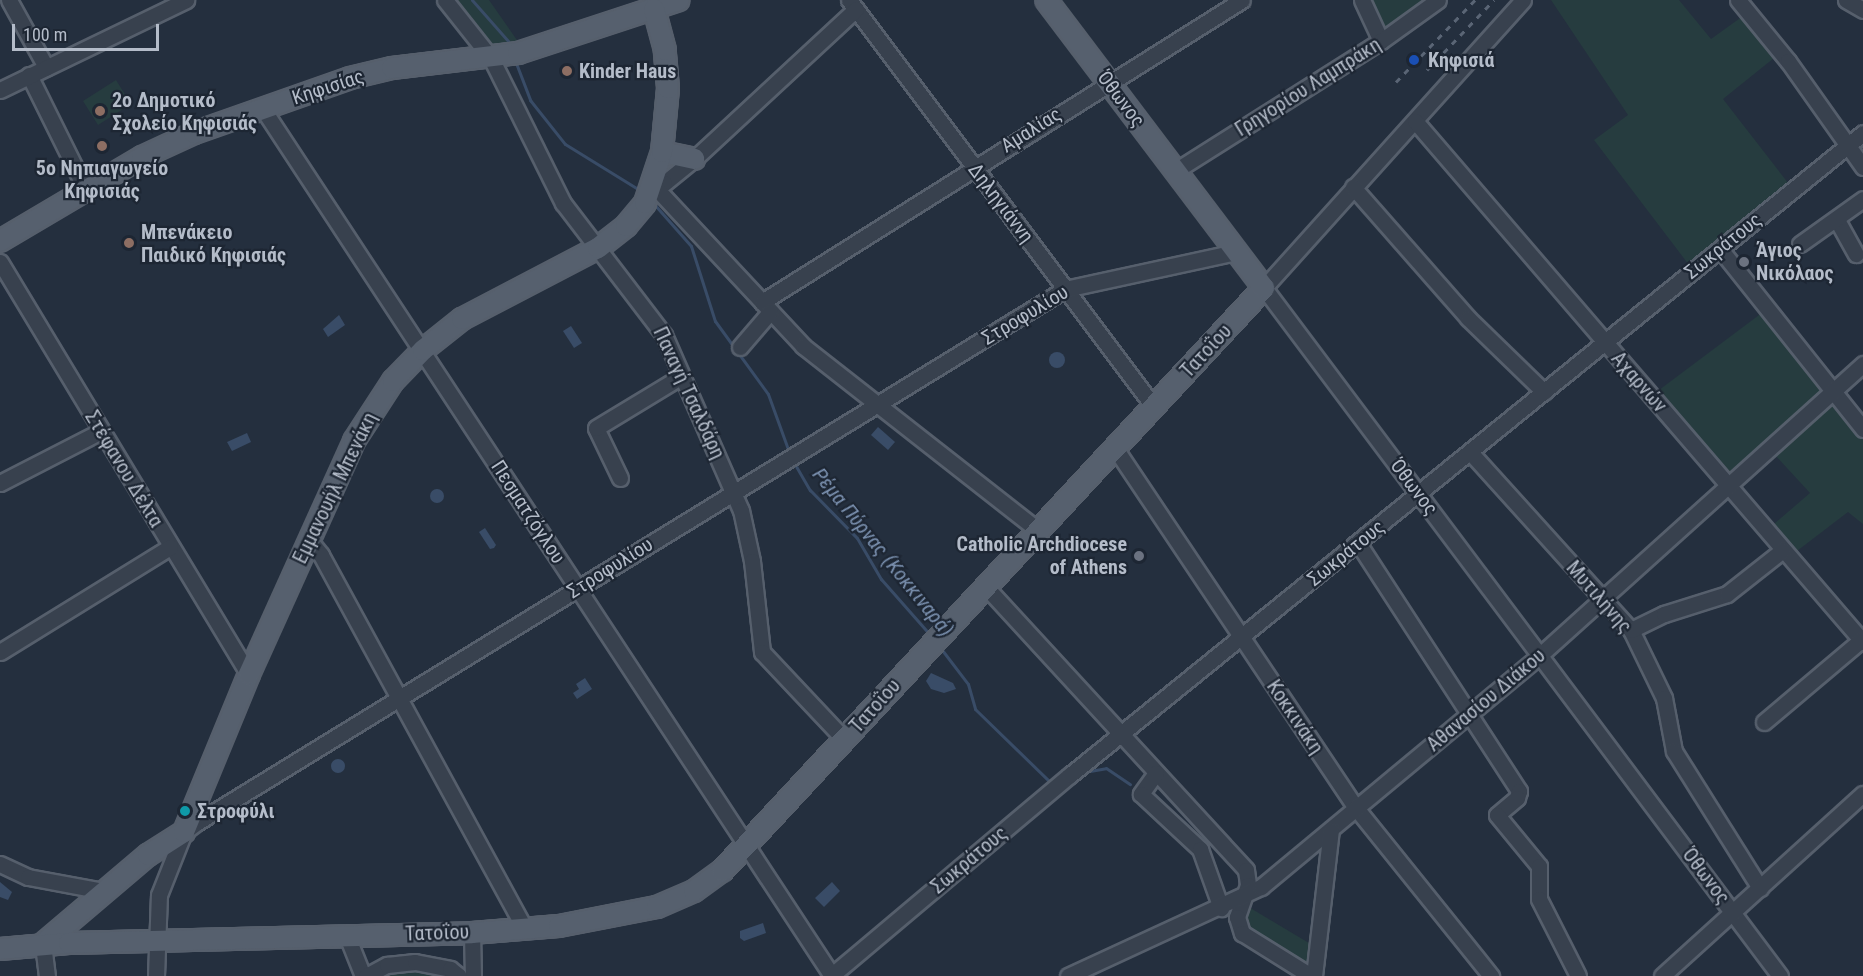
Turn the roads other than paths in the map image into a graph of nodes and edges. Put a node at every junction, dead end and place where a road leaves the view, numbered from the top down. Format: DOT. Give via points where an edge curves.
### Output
graph roads {
  1 [pos="9,0"];
  2 [pos="186,0"];
  3 [pos="445,0"];
  4 [pos="679,0"];
  5 [pos="1046,0"];
  6 [pos="1242,0"];
  7 [pos="1362,0"];
  8 [pos="1438,0"];
  9 [pos="1523,0"];
  10 [pos="1738,0"];
  11 [pos="1846,0"];
  12 [pos="853,5"];
  13 [pos="654,9"];
  14 [pos="1863,10"];
  15 [pos="1381,41"];
  16 [pos="504,56"];
  17 [pos="46,67"];
  18 [pos="29,75"];
  19 [pos="1108,83"];
  20 [pos="0,90"];
  21 [pos="263,109"];
  22 [pos="1415,121"];
  23 [pos="1863,133"];
  24 [pos="1847,146"];
  25 [pos="662,152"];
  26 [pos="694,159"];
  27 [pos="974,166"];
  28 [pos="1863,167"];
  29 [pos="1175,171"];
  30 [pos="1353,187"];
  31 [pos="87,192"];
  32 [pos="649,195"];
  33 [pos="1863,199"];
  34 [pos="1837,220"];
  35 [pos="0,241"];
  36 [pos="1800,244"];
  37 [pos="598,248"];
  38 [pos="1720,249"];
  39 [pos="1236,252"];
  40 [pos="1856,254"];
  41 [pos="0,262"];
  42 [pos="1264,288"];
  43 [pos="1065,289"];
  44 [pos="766,307"];
  45 [pos="1605,342"];
  46 [pos="740,347"];
  47 [pos="423,350"];
  48 [pos="1863,364"];
  49 [pos="682,376"];
  50 [pos="1832,390"];
  51 [pos="1544,392"];
  52 [pos="877,405"];
  53 [pos="1154,406"];
  54 [pos="1863,429"];
  55 [pos="101,431"];
  56 [pos="1115,448"];
  57 [pos="1470,452"];
  58 [pos="620,478"];
  59 [pos="0,483"];
  60 [pos="1726,483"];
  61 [pos="735,491"];
  62 [pos="1419,494"];
  63 [pos="1038,530"];
  64 [pos="309,540"];
  65 [pos="1358,543"];
  66 [pos="170,547"];
  67 [pos="1783,550"];
  68 [pos="986,587"];
  69 [pos="577,589"];
  70 [pos="1602,598"];
  71 [pos="1631,630"];
  72 [pos="1242,637"];
  73 [pos="1862,641"];
  74 [pos="0,652"];
  75 [pos="1540,655"];
  76 [pos="249,674"];
  77 [pos="399,697"];
  78 [pos="1468,714"];
  79 [pos="1764,722"];
  80 [pos="1122,735"];
  81 [pos="845,740"];
  82 [pos="1156,773"];
  83 [pos="1863,794"];
  84 [pos="1356,808"];
  85 [pos="1331,830"];
  86 [pos="184,832"];
  87 [pos="746,848"];
  88 [pos="0,864"];
  89 [pos="1760,888"];
  90 [pos="103,891"];
  91 [pos="1245,897"];
  92 [pos="1221,908"];
  93 [pos="1733,912"];
  94 [pos="525,929"];
  95 [pos="472,933"];
  96 [pos="413,934"];
  97 [pos="347,936"];
  98 [pos="156,941"];
  99 [pos="44,944"];
  100 [pos="0,949"];
  101 [pos="415,962"];
  102 [pos="1091,971"];
  103 [pos="47,976"];
  104 [pos="156,976"];
  105 [pos="365,976"];
  106 [pos="459,976"];
  107 [pos="473,976"];
  108 [pos="832,976"];
  109 [pos="1068,976"];
  110 [pos="1313,976"];
  111 [pos="1491,976"];
  112 [pos="1578,976"];
  113 [pos="1662,976"];
  114 [pos="1780,976"];
  1 -- 17 [label="street"];
  2 -- 17 [label="street"];
  3 -- 16 [label="street, Παναγή Τσαλδάρη"];
  4 -- 13 [label="main road, Κηφισίας"];
  5 -- 19 [label="main road, Όθωνος"];
  6 -- 19 [label="street, Αμαλίας"];
  7 -- 15 [label="street"];
  8 -- 15 [label="street, Γρηγορίου Λαμπράκη"];
  9 -- 22 [label="street, Τατοΐου"];
  10 -- 24 [label="street" via="1788,61"];
  11 -- 14 [label="street"];
  12 -- 26 [label="street"];
  12 -- 27 [label="street, Δηληγιάννη"];
  13 -- 16 [label="main road, Κηφισίας"];
  13 -- 25 [label="main road, Εμμανουήλ Μπενάκη" via="668,66"];
  15 -- 29 [label="street, Γρηγορίου Λαμπράκη"];
  16 -- 21 [label="main road, Κηφισίας" via="382,70"];
  16 -- 37 [label="street, Παναγή Τσαλδάρη" via="553,187"];
  17 -- 18 [label="street"];
  18 -- 20 [label="street"];
  18 -- 31 [label="street"];
  19 -- 27 [label="street, Αμαλίας"];
  19 -- 29 [label="main road, Όθωνος"];
  21 -- 31 [label="main road, Κηφισίας" via="172,142"];
  21 -- 47 [label="street, Πεσματζόγλου"];
  22 -- 30 [label="street, Τατοΐου"];
  22 -- 45 [label="street, Αχαρνών"];
  23 -- 24 [label="street, Σωκράτους"];
  24 -- 28 [label="street"];
  24 -- 38 [label="street, Σωκράτους"];
  25 -- 26 [label="main road"];
  25 -- 32 [label="main road, Εμμανουήλ Μπενάκη"];
  26 -- 32 [label="street"];
  27 -- 43 [label="street, Δηληγιάννη"];
  27 -- 44 [label="street, Αμαλίας"];
  29 -- 39 [label="main road, Όθωνος"];
  30 -- 42 [label="street, Τατοΐου"];
  30 -- 51 [label="street" via="1468,318"];
  31 -- 35 [label="main road, Κηφισίας"];
  32 -- 37 [label="main road, Εμμανουήλ Μπενάκη" via="626,226"];
  32 -- 44 [label="street"];
  33 -- 34 [label="street"];
  34 -- 36 [label="street"];
  34 -- 40 [label="street"];
  37 -- 47 [label="main road, Εμμανουήλ Μπενάκη" via="467,315"];
  37 -- 49 [label="street, Παναγή Τσαλδάρη" via="655,320"];
  38 -- 45 [label="street, Σωκράτους"];
  38 -- 50 [label="street"];
  39 -- 42 [label="main road, Όθωνος"];
  39 -- 43 [label="street, Στροφυλίου"];
  41 -- 55 [label="street, Στέφανου Δέλτα"];
  42 -- 53 [label="main road, Τατοΐου"];
  42 -- 62 [label="street, Όθωνος"];
  43 -- 52 [label="street, Στροφυλίου"];
  43 -- 53 [label="street, Δηληγιάννη"];
  44 -- 46 [label="street, Αμαλίας"];
  44 -- 52 [label="street" via="803,346"];
  45 -- 51 [label="street, Σωκράτους"];
  45 -- 60 [label="street, Αχαρνών"];
  47 -- 64 [label="main road, Εμμανουήλ Μπενάκη" via="404,368 366,420"];
  47 -- 69 [label="street, Πεσματζόγλου"];
  48 -- 50 [label="street, Αθανασίου Διάκου"];
  49 -- 58 [label="street" via="596,428"];
  49 -- 61 [label="street, Παναγή Τσαλδάρη"];
  50 -- 54 [label="street"];
  50 -- 60 [label="street, Αθανασίου Διάκου"];
  51 -- 57 [label="street, Σωκράτους"];
  52 -- 61 [label="street, Στροφυλίου"];
  52 -- 63 [label="street"];
  53 -- 56 [label="main road, Τατοΐου"];
  55 -- 59 [label="street"];
  55 -- 66 [label="street, Στέφανου Δέλτα"];
  56 -- 63 [label="main road, Τατοΐου"];
  56 -- 72 [label="street, Κοκκινάκη"];
  57 -- 62 [label="street, Σωκράτους"];
  57 -- 70 [label="street, Μυτιλήνης"];
  60 -- 67 [label="street, Αχαρνών"];
  60 -- 70 [label="street, Αθανασίου Διάκου"];
  61 -- 69 [label="street, Στροφυλίου"];
  61 -- 81 [label="street, Παναγή Τσαλδάρη" via="752,561 762,652"];
  62 -- 65 [label="street, Σωκράτους"];
  62 -- 75 [label="street, Όθωνος"];
  63 -- 68 [label="main road, Τατοΐου"];
  64 -- 76 [label="main road, Εμμανουήλ Μπενάκη"];
  64 -- 77 [label="street"];
  65 -- 72 [label="street, Σωκράτους"];
  65 -- 78 [label="street"];
  66 -- 74 [label="street"];
  66 -- 76 [label="street, Στέφανου Δέλτα"];
  67 -- 71 [label="street" via="1727,594 1664,614"];
  67 -- 73 [label="street, Αχαρνών"];
  68 -- 80 [label="street"];
  68 -- 81 [label="main road, Τατοΐου"];
  69 -- 77 [label="street, Στροφυλίου"];
  69 -- 87 [label="street, Πεσματζόγλου"];
  70 -- 71 [label="street, Μυτιλήνης"];
  70 -- 75 [label="street, Αθανασίου Διάκου"];
  71 -- 89 [label="street, Μυτιλήνης" via="1664,698 1674,751"];
  72 -- 80 [label="street, Σωκράτους"];
  72 -- 84 [label="street, Κοκκινάκη"];
  73 -- 79 [label="street"];
  75 -- 78 [label="street, Αθανασίου Διάκου"];
  75 -- 93 [label="street, Όθωνος"];
  76 -- 86 [label="main road, Εμμανουήλ Μπενάκη"];
  77 -- 86 [label="street, Στροφυλίου"];
  77 -- 94 [label="street"];
  78 -- 84 [label="street, Αθανασίου Διάκου"];
  78 -- 112 [label="street" via="1519,791 1517,798 1497,816 1539,866 1539,899"];
  80 -- 82 [label="street"];
  80 -- 108 [label="street, Σωκράτους"];
  81 -- 87 [label="main road, Τατοΐου"];
  82 -- 91 [label="street" via="1245,870"];
  82 -- 92 [label="street" via="1141,794 1200,849"];
  83 -- 89 [label="street"];
  84 -- 85 [label="street, Αθανασίου Διάκου"];
  84 -- 111 [label="street, Κοκκινάκη"];
  85 -- 91 [label="street, Αθανασίου Διάκου"];
  85 -- 110 [label="street"];
  86 -- 90 [label="main road, Στροφυλίου"];
  86 -- 98 [label="street, Εμμανουήλ Μπενάκη" via="159,895"];
  87 -- 94 [label="main road, Τατοΐου" via="694,891 657,907 612,918"];
  87 -- 108 [label="street, Πεσματζόγλου"];
  88 -- 90 [label="street" via="28,877"];
  89 -- 93 [label="street"];
  90 -- 99 [label="main road, Στροφυλίου"];
  91 -- 92 [label="street, Αθανασίου Διάκου"];
  91 -- 110 [label="street" via="1237,917 1242,933"];
  92 -- 102 [label="street, Αθανασίου Διάκου"];
  93 -- 113 [label="street"];
  93 -- 114 [label="street, Όθωνος"];
  94 -- 95 [label="main road, Τατοΐου"];
  95 -- 96 [label="main road, Τατοΐου"];
  95 -- 107 [label="street"];
  96 -- 97 [label="main road, Τατοΐου"];
  96 -- 101 [label="street"];
  97 -- 98 [label="main road, Τατοΐου"];
  97 -- 105 [label="street"];
  98 -- 99 [label="main road, Τατοΐου"];
  98 -- 104 [label="street, Εμμανουήλ Μπενάκη"];
  99 -- 100 [label="main road, Τατοΐου"];
  99 -- 103 [label="street"];
  101 -- 105 [label="street" via="387,965"];
  101 -- 106 [label="street" via="450,969"];
  102 -- 109 [label="street, Αθανασίου Διάκου"];
}
